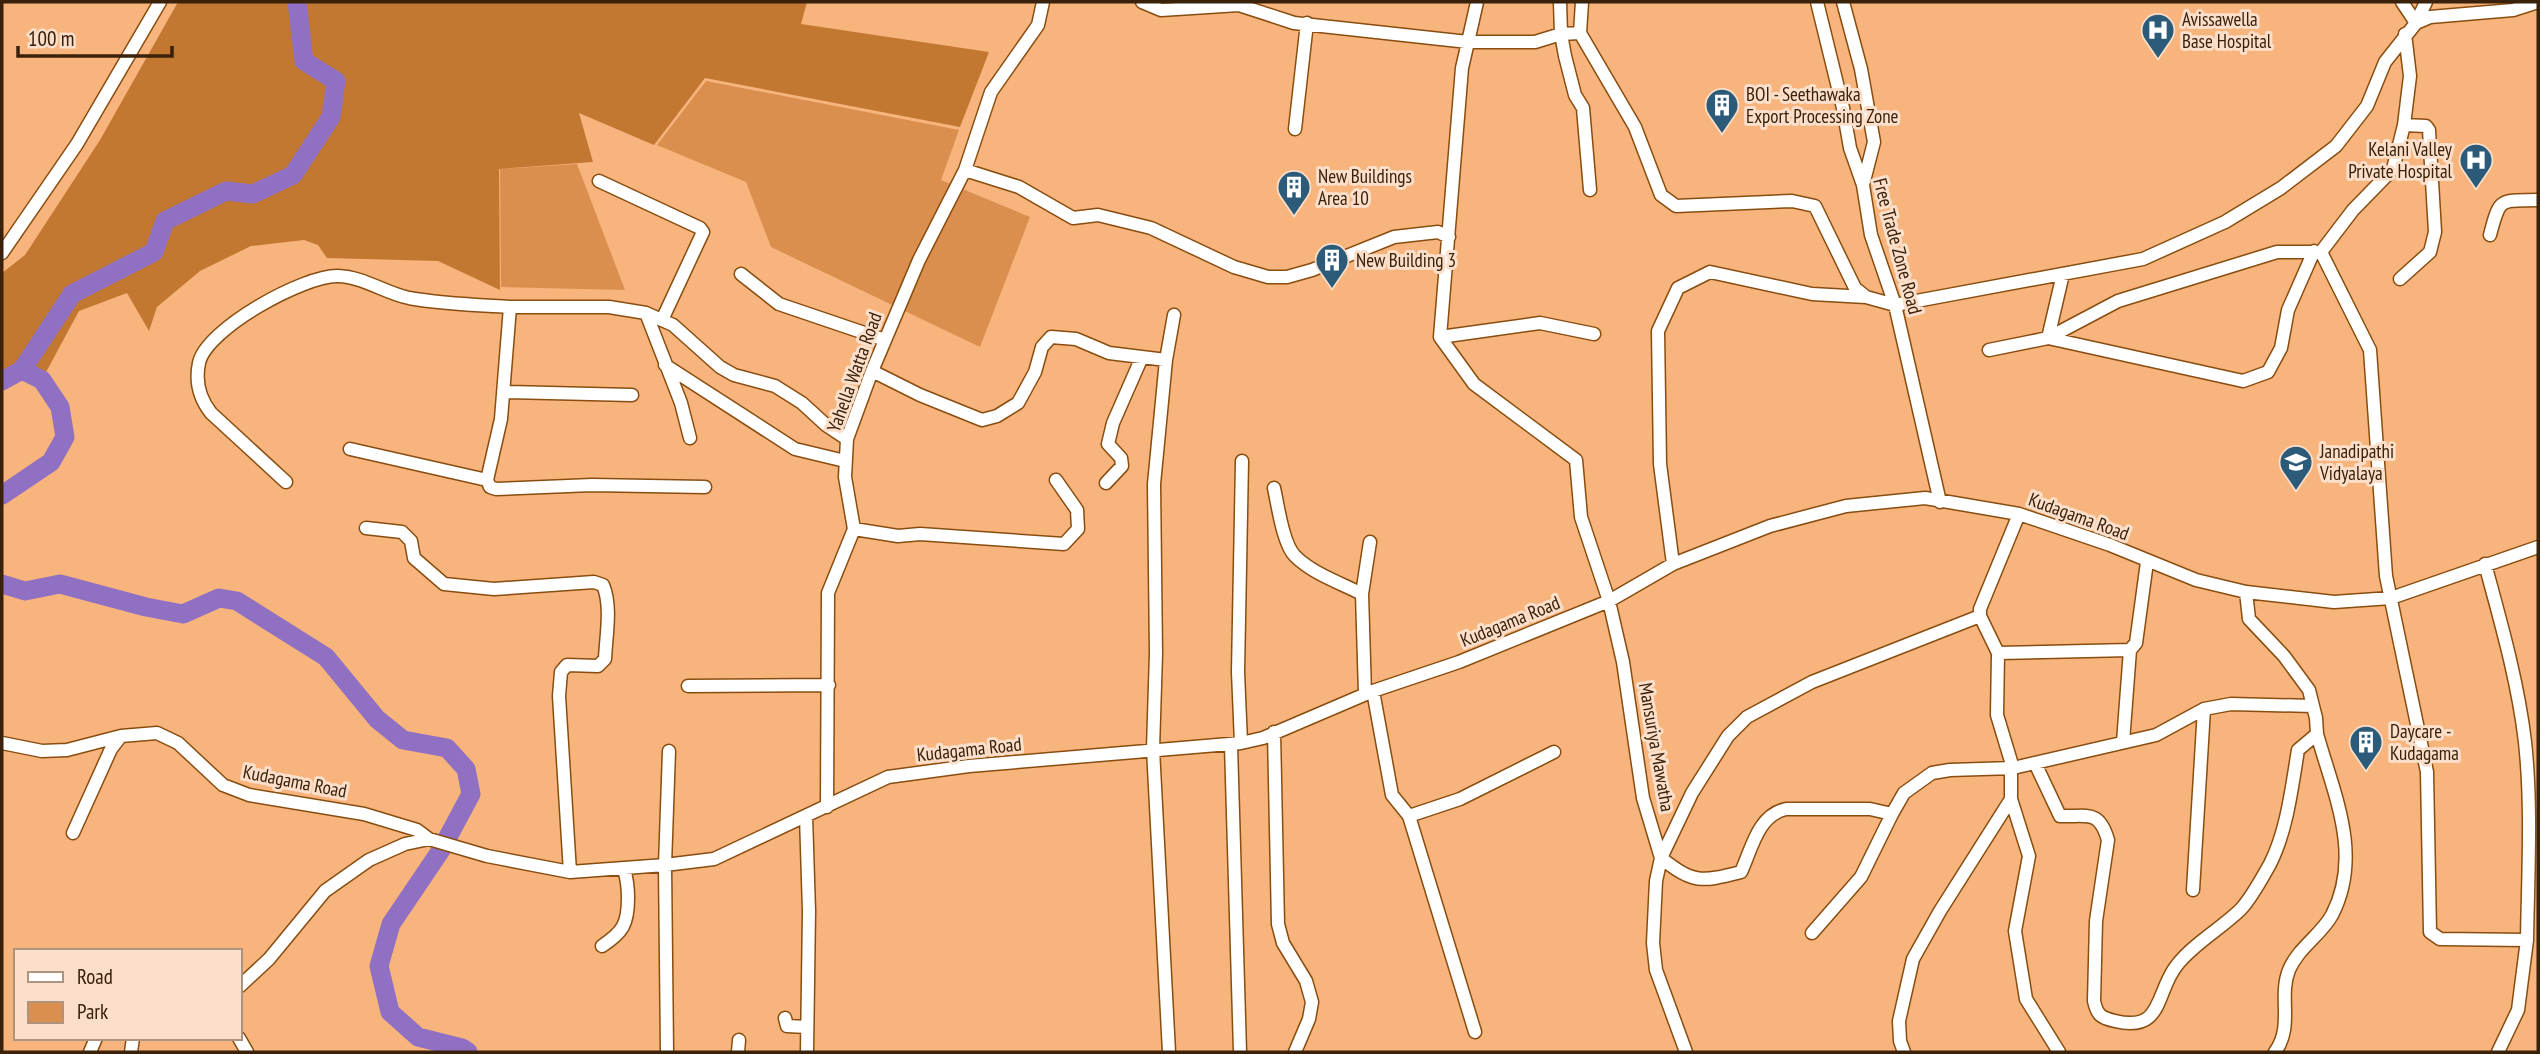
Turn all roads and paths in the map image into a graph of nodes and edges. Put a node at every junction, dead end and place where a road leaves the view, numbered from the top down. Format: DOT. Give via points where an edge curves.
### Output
graph roads {
  1 [pos="160,2"];
  2 [pos="1043,2"];
  3 [pos="1142,2"];
  4 [pos="1478,2"];
  5 [pos="1560,2"];
  6 [pos="1582,2"];
  7 [pos="1817,2"];
  8 [pos="1843,2"];
  9 [pos="2402,2"];
  10 [pos="2426,2"];
  11 [pos="2538,2"];
  12 [pos="1307,23"];
  13 [pos="2416,23"];
  14 [pos="1580,33"];
  15 [pos="1561,34"];
  16 [pos="2405,34"];
  17 [pos="1468,42"];
  18 [pos="2404,125"];
  19 [pos="1295,129"];
  20 [pos="965,170"];
  21 [pos="600,181"];
  22 [pos="1863,184"];
  23 [pos="1590,190"];
  24 [pos="2538,200"];
  25 [pos="2490,235"];
  26 [pos="1449,237"];
  27 [pos="2318,251"];
  28 [pos="2,253"];
  29 [pos="741,274"];
  30 [pos="2063,274"];
  31 [pos="2400,279"];
  32 [pos="1866,297"];
  33 [pos="1895,305"];
  34 [pos="510,307"];
  35 [pos="646,313"];
  36 [pos="1174,315"];
  37 [pos="662,320"];
  38 [pos="1594,334"];
  39 [pos="1440,337"];
  40 [pos="2048,338"];
  41 [pos="885,340"];
  42 [pos="1989,350"];
  43 [pos="1142,357"];
  44 [pos="1166,360"];
  45 [pos="665,365"];
  46 [pos="872,371"];
  47 [pos="504,392"];
  48 [pos="632,395"];
  49 [pos="690,438"];
  50 [pos="847,439"];
  51 [pos="349,449"];
  52 [pos="845,461"];
  53 [pos="1242,461"];
  54 [pos="487,480"];
  55 [pos="1056,480"];
  56 [pos="286,482"];
  57 [pos="1106,483"];
  58 [pos="705,486"];
  59 [pos="1274,488"];
  60 [pos="1940,502"];
  61 [pos="2019,514"];
  62 [pos="366,528"];
  63 [pos="854,529"];
  64 [pos="1370,542"];
  65 [pos="2538,547"];
  66 [pos="2147,562"];
  67 [pos="1673,564"];
  68 [pos="2485,564"];
  69 [pos="2246,592"];
  70 [pos="1363,594"];
  71 [pos="2391,597"];
  72 [pos="1609,601"];
  73 [pos="1980,615"];
  74 [pos="2130,650"];
  75 [pos="1998,653"];
  76 [pos="829,685"];
  77 [pos="688,686"];
  78 [pos="1369,693"];
  79 [pos="2313,706"];
  80 [pos="2204,709"];
  81 [pos="1274,732"];
  82 [pos="2317,734"];
  83 [pos="121,736"];
  84 [pos="2,743"];
  85 [pos="2123,743"];
  86 [pos="1236,744"];
  87 [pos="1153,749"];
  88 [pos="669,751"];
  89 [pos="1554,752"];
  90 [pos="2035,763"];
  91 [pos="2012,769"];
  92 [pos="2011,799"];
  93 [pos="827,807"];
  94 [pos="1892,814"];
  95 [pos="806,817"];
  96 [pos="1409,817"];
  97 [pos="73,833"];
  98 [pos="429,839"];
  99 [pos="1661,858"];
  100 [pos="665,865"];
  101 [pos="624,869"];
  102 [pos="570,872"];
  103 [pos="2193,890"];
  104 [pos="1812,933"];
  105 [pos="2527,940"];
  106 [pos="602,946"];
  107 [pos="242,984"];
  108 [pos="785,1018"];
  109 [pos="807,1027"];
  110 [pos="1475,1032"];
  111 [pos="667,1052"];
  112 [pos="807,1052"];
  113 [pos="1168,1052"];
  114 [pos="1240,1052"];
  115 [pos="1295,1052"];
  116 [pos="1686,1052"];
  117 [pos="1904,1052"];
  118 [pos="2059,1052"];
  119 [pos="2275,1052"];
  120 [pos="2498,1052"];
  1 -- 28 [label="street" via="77,145"];
  2 -- 20 [label="street, Yahella Watta Road" via="1038,25 991,92"];
  3 -- 12 [label="street" via="1161,9 1239,5"];
  4 -- 17 [label="street"];
  5 -- 15 [label="street"];
  6 -- 14 [label="street"];
  7 -- 22 [label="street, Free Trade Zone Road" via="1850,148"];
  8 -- 22 [label="street" via="1874,142"];
  9 -- 13 [label="street"];
  10 -- 13 [label="street"];
  11 -- 13 [label="street" via="2513,10 2430,17"];
  12 -- 17 [label="street"];
  12 -- 19 [label="street"];
  13 -- 16 [label="street"];
  14 -- 15 [label="street"];
  14 -- 32 [label="street" via="1634,127 1661,195 1676,206 1792,201 1815,206 1854,288"];
  15 -- 17 [label="street" via="1535,42"];
  15 -- 23 [label="street" via="1571,80 1583,108"];
  16 -- 18 [label="street" via="2410,76"];
  16 -- 30 [label="street" via="2385,62 2367,106 2336,146 2281,188 2225,222 2143,258"];
  17 -- 26 [label="street"];
  18 -- 27 [label="street" via="2393,169"];
  18 -- 31 [label="street" via="2429,130 2435,232 2430,252"];
  20 -- 26 [label="street" via="1019,187 1073,218 1098,215 1151,228 1234,267 1268,277 1312,270 1394,237 1438,232"];
  20 -- 41 [label="street, Yahella Watta Road"];
  21 -- 37 [label="street" via="703,232"];
  22 -- 33 [label="street, Free Trade Zone Road" via="1871,235"];
  24 -- 25 [label="street" via="2501,203"];
  26 -- 39 [label="street"];
  27 -- 40 [label="street" via="2277,252 2118,301"];
  27 -- 40 [label="street" via="2288,310 2281,348 2267,372 2243,381"];
  27 -- 71 [label="street" via="2370,350"];
  29 -- 41 [label="street" via="779,304"];
  30 -- 33 [label="street"];
  30 -- 40 [label="street"];
  32 -- 33 [label="street"];
  32 -- 67 [label="street" via="1812,294 1710,272 1678,288 1658,331 1660,464"];
  33 -- 60 [label="street, Free Trade Zone Road"];
  34 -- 35 [label="street" via="609,307"];
  34 -- 47 [label="street"];
  34 -- 56 [label="street" via="405,297 339,276 320,278 286,292 229,324 199,362 201,400"];
  35 -- 37 [label="street"];
  35 -- 45 [label="street"];
  36 -- 44 [label="street"];
  37 -- 50 [label="street" via="720,368 775,386"];
  38 -- 39 [label="street" via="1540,323"];
  39 -- 72 [label="street, Mansuriya Mawatha" via="1475,384 1576,460 1581,517"];
  40 -- 42 [label="street"];
  41 -- 46 [label="street, Yahella Watta Road"];
  43 -- 44 [label="street"];
  43 -- 46 [label="street" via="1051,337 1042,346 1035,372 1018,403 982,420"];
  43 -- 57 [label="street" via="1108,444 1122,466"];
  44 -- 87 [label="street" via="1154,484"];
  45 -- 49 [label="street"];
  45 -- 52 [label="street" via="800,452"];
  46 -- 50 [label="street, Yahella Watta Road"];
  47 -- 48 [label="street"];
  47 -- 54 [label="street"];
  50 -- 52 [label="street, Yahella Watta Road"];
  51 -- 54 [label="street"];
  52 -- 63 [label="street, Yahella Watta Road"];
  53 -- 86 [label="street"];
  54 -- 58 [label="street" via="496,489"];
  55 -- 63 [label="street" via="1077,510 1078,529 1063,544 898,536"];
  59 -- 70 [label="street" via="1294,555"];
  60 -- 61 [label="street, Kudagama Road"];
  60 -- 67 [label="street, Kudagama Road" via="1925,498 1846,506 1770,526"];
  61 -- 66 [label="street, Kudagama Road"];
  61 -- 73 [label="street"];
  62 -- 102 [label="street" via="402,533 411,541 414,558 444,584 494,589 603,584 605,659 598,666 567,665 561,672"];
  63 -- 76 [label="street" via="828,593"];
  64 -- 70 [label="street"];
  65 -- 68 [label="street, Kudagama Road"];
  66 -- 69 [label="street, Kudagama Road"];
  66 -- 74 [label="street" via="2136,643"];
  67 -- 72 [label="street, Kudagama Road"];
  68 -- 71 [label="street, Kudagama Road"];
  68 -- 105 [label="street" via="2509,653 2525,742"];
  69 -- 71 [label="street, Kudagama Road" via="2334,602"];
  69 -- 79 [label="street" via="2249,619 2303,679"];
  70 -- 78 [label="street"];
  71 -- 105 [label="street" via="2427,772 2430,932 2440,939"];
  72 -- 78 [label="street, Kudagama Road"];
  72 -- 99 [label="street, Mansuriya Mawatha" via="1643,798"];
  73 -- 75 [label="street"];
  73 -- 99 [label="street, Mansuriya Mawatha" via="1812,682 1747,717 1728,736 1692,793"];
  74 -- 75 [label="street"];
  74 -- 85 [label="street"];
  75 -- 91 [label="street" via="1997,715"];
  76 -- 77 [label="street"];
  76 -- 93 [label="street"];
  78 -- 81 [label="street, Kudagama Road"];
  78 -- 96 [label="street" via="1392,794"];
  79 -- 80 [label="street" via="2231,704"];
  79 -- 82 [label="street"];
  80 -- 85 [label="street" via="2156,735"];
  80 -- 103 [label="street"];
  81 -- 86 [label="street, Kudagama Road"];
  81 -- 115 [label="street" via="1278,924 1312,1002"];
  82 -- 90 [label="street" via="2298,750 2287,811 2271,862 2242,907 2176,965 2160,1002 2149,1019 2140,1023 2103,1018 2094,1001 2096,920 2108,840 2104,827 2093,817 2060,816"];
  82 -- 119 [label="street" via="2343,828 2347,865 2330,918 2288,973 2286,1026"];
  83 -- 84 [label="street, Kudagama Road" via="67,750 42,751"];
  83 -- 97 [label="street"];
  83 -- 98 [label="street, Kudagama Road" via="157,733 178,743 223,785 248,795 364,814 417,830"];
  85 -- 90 [label="street"];
  86 -- 87 [label="street, Kudagama Road"];
  86 -- 114 [label="street"];
  87 -- 93 [label="street, Kudagama Road" via="888,777"];
  87 -- 113 [label="street"];
  88 -- 100 [label="street"];
  89 -- 96 [label="street" via="1460,799"];
  90 -- 91 [label="street"];
  91 -- 92 [label="street"];
  91 -- 94 [label="street" via="1932,773 1904,793"];
  92 -- 117 [label="street" via="1913,959 1899,1021"];
  92 -- 118 [label="street" via="2029,856 2015,931 2026,999"];
  93 -- 95 [label="street, Kudagama Road"];
  94 -- 99 [label="street" via="1870,809 1773,812 1764,820 1741,873 1706,881 1690,878"];
  94 -- 104 [label="street" via="1861,877"];
  95 -- 100 [label="street, Kudagama Road" via="714,859"];
  95 -- 109 [label="street"];
  96 -- 110 [label="street"];
  98 -- 102 [label="street, Kudagama Road" via="486,856"];
  98 -- 107 [label="street" via="369,860 325,891"];
  99 -- 116 [label="street" via="1653,943 1656,970"];
  100 -- 101 [label="street, Kudagama Road"];
  100 -- 111 [label="street"];
  101 -- 102 [label="street, Kudagama Road"];
  101 -- 106 [label="street" via="628,919"];
  105 -- 120 [label="street" via="2518,1010"];
  108 -- 109 [label="street" via="787,1026"];
  109 -- 112 [label="street"];
}
